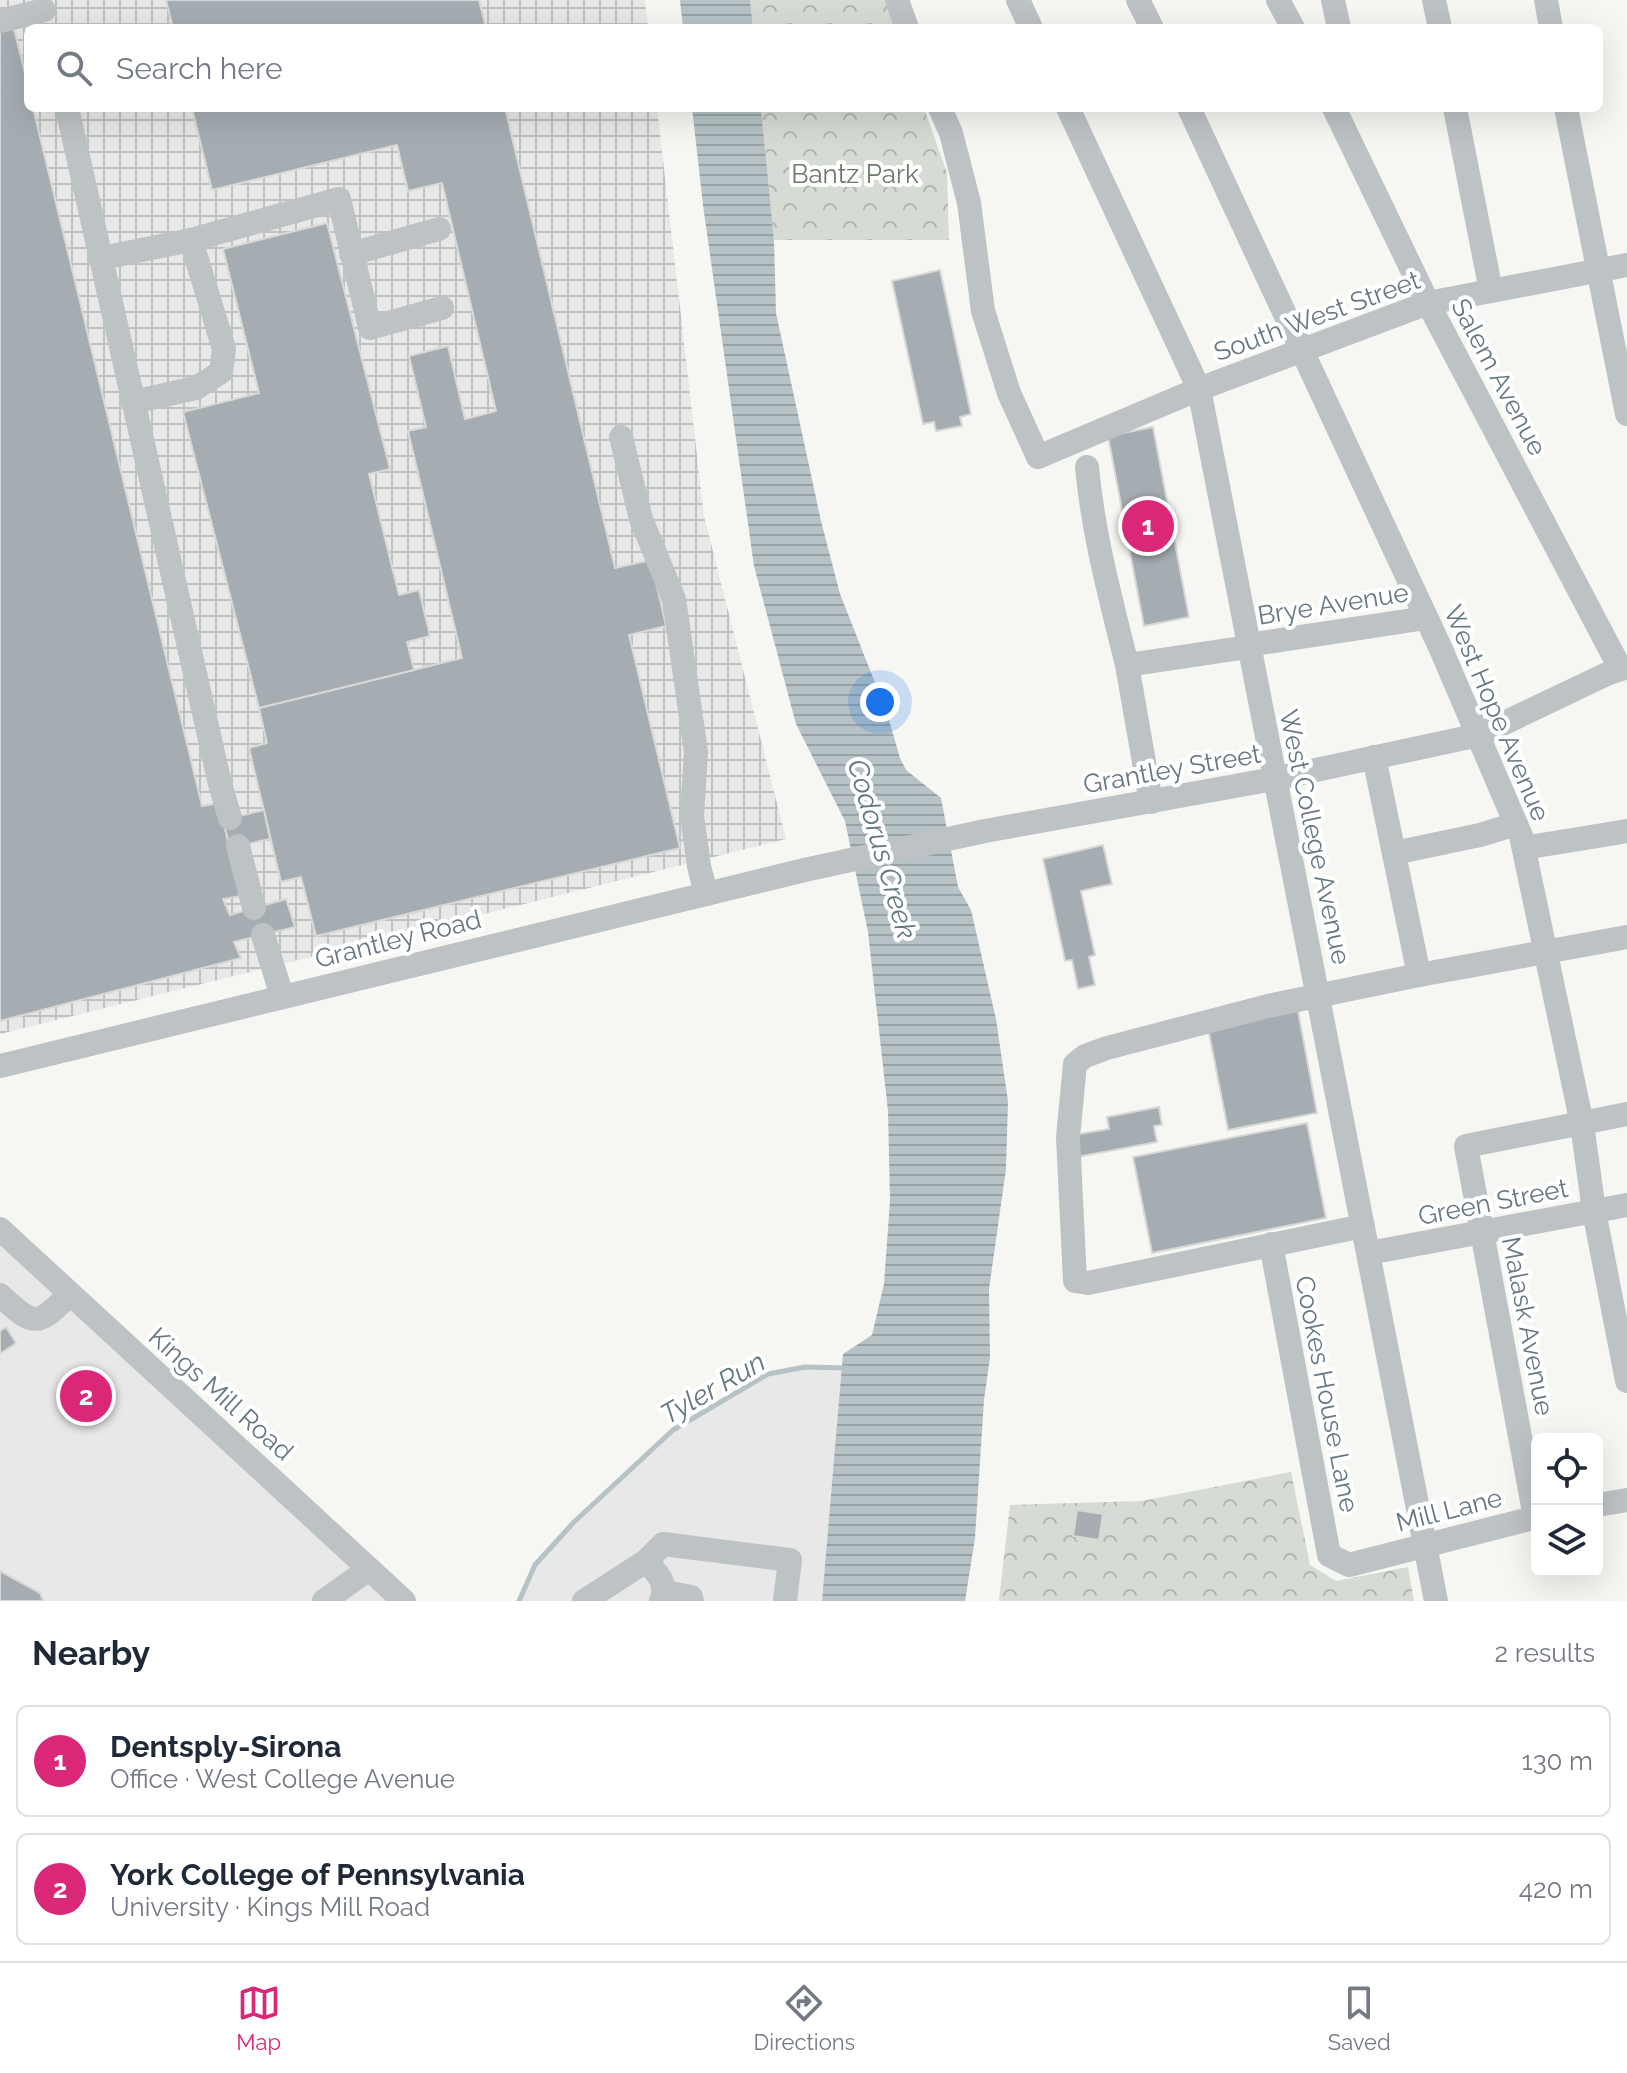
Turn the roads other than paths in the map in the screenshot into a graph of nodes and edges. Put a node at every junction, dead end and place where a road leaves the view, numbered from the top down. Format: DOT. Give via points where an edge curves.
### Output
graph roads {
  1 [pos="897,0"];
  2 [pos="1018,0"];
  3 [pos="1138,0"];
  4 [pos="1278,0"];
  5 [pos="1333,0"];
  6 [pos="1434,0"];
  7 [pos="1546,0"];
  8 [pos="45,13"];
  9 [pos="0,19"];
  10 [pos="906,24"];
  11 [pos="1029,24"];
  12 [pos="1150,24"];
  13 [pos="1291,24"];
  14 [pos="1338,24"];
  15 [pos="1439,24"];
  16 [pos="1550,24"];
  17 [pos="68,112"];
  18 [pos="942,112"];
  19 [pos="1070,112"];
  20 [pos="1191,112"];
  21 [pos="1336,112"];
  22 [pos="1355,112"];
  23 [pos="1456,112"];
  24 [pos="1567,112"];
  25 [pos="1366,170"];
  26 [pos="439,229"];
  27 [pos="191,240"];
  28 [pos="351,254"];
  29 [pos="102,258"];
  30 [pos="1627,265"];
  31 [pos="1597,271"];
  32 [pos="1491,291"];
  33 [pos="1428,303"];
  34 [pos="442,308"];
  35 [pos="1303,350"];
  36 [pos="1199,389"];
  37 [pos="133,402"];
  38 [pos="1627,414"];
  39 [pos="621,437"];
  40 [pos="1087,467"];
  41 [pos="1426,618"];
  42 [pos="1248,646"];
  43 [pos="1127,665"];
  44 [pos="1624,668"];
  45 [pos="1479,735"];
  46 [pos="1374,757"];
  47 [pos="1274,779"];
  48 [pos="1151,802"];
  49 [pos="230,818"];
  50 [pos="1516,824"];
  51 [pos="1627,831"];
  52 [pos="238,846"];
  53 [pos="1524,848"];
  54 [pos="1394,853"];
  55 [pos="809,869"];
  56 [pos="706,894"];
  57 [pos="254,908"];
  58 [pos="263,935"];
  59 [pos="1627,937"];
  60 [pos="1547,952"];
  61 [pos="1419,975"];
  62 [pos="282,996"];
  63 [pos="1319,996"];
  64 [pos="0,1066"];
  65 [pos="1627,1114"];
  66 [pos="1582,1124"];
  67 [pos="1627,1205"];
  68 [pos="1594,1211"];
  69 [pos="1363,1226"];
  70 [pos="0,1229"];
  71 [pos="1482,1233"];
  72 [pos="1271,1244"];
  73 [pos="1369,1253"];
  74 [pos="70,1294"];
  75 [pos="0,1295"];
  76 [pos="1627,1381"];
  77 [pos="1627,1500"];
  78 [pos="1603,1504"];
  79 [pos="1534,1505"];
  80 [pos="1531,1518"];
  81 [pos="1425,1545"];
  82 [pos="1329,1555"];
  83 [pos="646,1561"];
  84 [pos="369,1569"];
  85 [pos="663,1596"];
  86 [pos="596,1599"];
  87 [pos="324,1601"];
  88 [pos="404,1601"];
  89 [pos="692,1601"];
  90 [pos="785,1601"];
  91 [pos="1436,1601"];
  1 -- 10 [label="street"];
  2 -- 11 [label="street"];
  3 -- 12 [label="street"];
  4 -- 13 [label="street"];
  5 -- 14 [label="street"];
  6 -- 15 [label="street"];
  7 -- 16 [label="street"];
  8 -- 9 [label="street"];
  17 -- 29 [label="street"];
  18 -- 36 [label="street, South West Street" via="969,203 983,311 1009,393 1038,457"];
  19 -- 36 [label="street, West College Avenue"];
  20 -- 35 [label="street, West Hope Avenue"];
  21 -- 25 [label="street, Salem Avenue"];
  22 -- 25 [label="street"];
  23 -- 32 [label="street"];
  24 -- 31 [label="street"];
  25 -- 33 [label="street, Salem Avenue"];
  26 -- 28 [label="street"];
  27 -- 28 [label="street" via="339,199"];
  27 -- 29 [label="street"];
  27 -- 37 [label="street" via="224,349 221,372 196,388"];
  28 -- 34 [label="street" via="370,328"];
  29 -- 37 [label="street"];
  30 -- 31 [label="street, South West Street"];
  31 -- 32 [label="street, South West Street"];
  31 -- 38 [label="street"];
  32 -- 33 [label="street, South West Street"];
  33 -- 35 [label="street, South West Street"];
  33 -- 44 [label="street, Salem Avenue"];
  35 -- 36 [label="street, South West Street"];
  35 -- 41 [label="street, West Hope Avenue"];
  36 -- 42 [label="street, West College Avenue"];
  37 -- 49 [label="street"];
  39 -- 56 [label="street" via="641,519 674,599 696,752 692,816"];
  40 -- 43 [label="street"];
  41 -- 42 [label="street, Brye Avenue"];
  41 -- 45 [label="street, West Hope Avenue"];
  42 -- 43 [label="street, Brye Avenue"];
  42 -- 47 [label="street, West College Avenue"];
  43 -- 48 [label="street"];
  44 -- 45 [label="street, Grantley Street"];
  45 -- 46 [label="street, Grantley Street"];
  45 -- 50 [label="street, West Hope Avenue"];
  46 -- 47 [label="street, Grantley Street"];
  46 -- 54 [label="street"];
  47 -- 48 [label="street, Grantley Street"];
  47 -- 63 [label="street, West College Avenue"];
  48 -- 55 [label="street, Grantley Street"];
  50 -- 53 [label="street, West Hope Avenue"];
  50 -- 54 [label="street"];
  51 -- 53 [label="street"];
  52 -- 57 [label="street"];
  53 -- 60 [label="street, West Hope Avenue"];
  54 -- 61 [label="street"];
  55 -- 56 [label="street, Grantley Road"];
  56 -- 62 [label="street, Grantley Road"];
  58 -- 62 [label="street"];
  59 -- 60 [label="street"];
  60 -- 61 [label="street"];
  60 -- 66 [label="street, West Hope Avenue"];
  61 -- 63 [label="street"];
  62 -- 64 [label="street, Grantley Road"];
  63 -- 69 [label="street, West College Avenue"];
  63 -- 72 [label="street" via="1107,1048 1075,1064 1068,1137 1075,1281 1088,1283"];
  65 -- 66 [label="street"];
  66 -- 68 [label="street, West Hope Avenue"];
  66 -- 71 [label="street, Malask Avenue" via="1466,1146"];
  67 -- 68 [label="street, Green Street"];
  68 -- 71 [label="street, Green Street"];
  68 -- 76 [label="street, West Hope Avenue"];
  69 -- 72 [label="street"];
  69 -- 73 [label="street, West College Avenue"];
  70 -- 74 [label="street, Kings Mill Road"];
  71 -- 73 [label="street, Green Street"];
  71 -- 79 [label="street, Malask Avenue"];
  72 -- 82 [label="street, Cookes House Lane"];
  73 -- 81 [label="street, West College Avenue"];
  74 -- 75 [label="street" via="35,1320"];
  74 -- 84 [label="street, Kings Mill Road"];
  77 -- 78 [label="street"];
  80 -- 81 [label="street, Mill Lane"];
  81 -- 82 [label="street, Mill Lane" via="1349,1565"];
  81 -- 91 [label="street, West College Avenue"];
  83 -- 85 [label="street" via="660,1576"];
  83 -- 86 [label="street"];
  83 -- 90 [label="street" via="663,1544 790,1560"];
  84 -- 87 [label="street"];
  84 -- 88 [label="street, Kings Mill Road"];
  85 -- 89 [label="street"];
}
